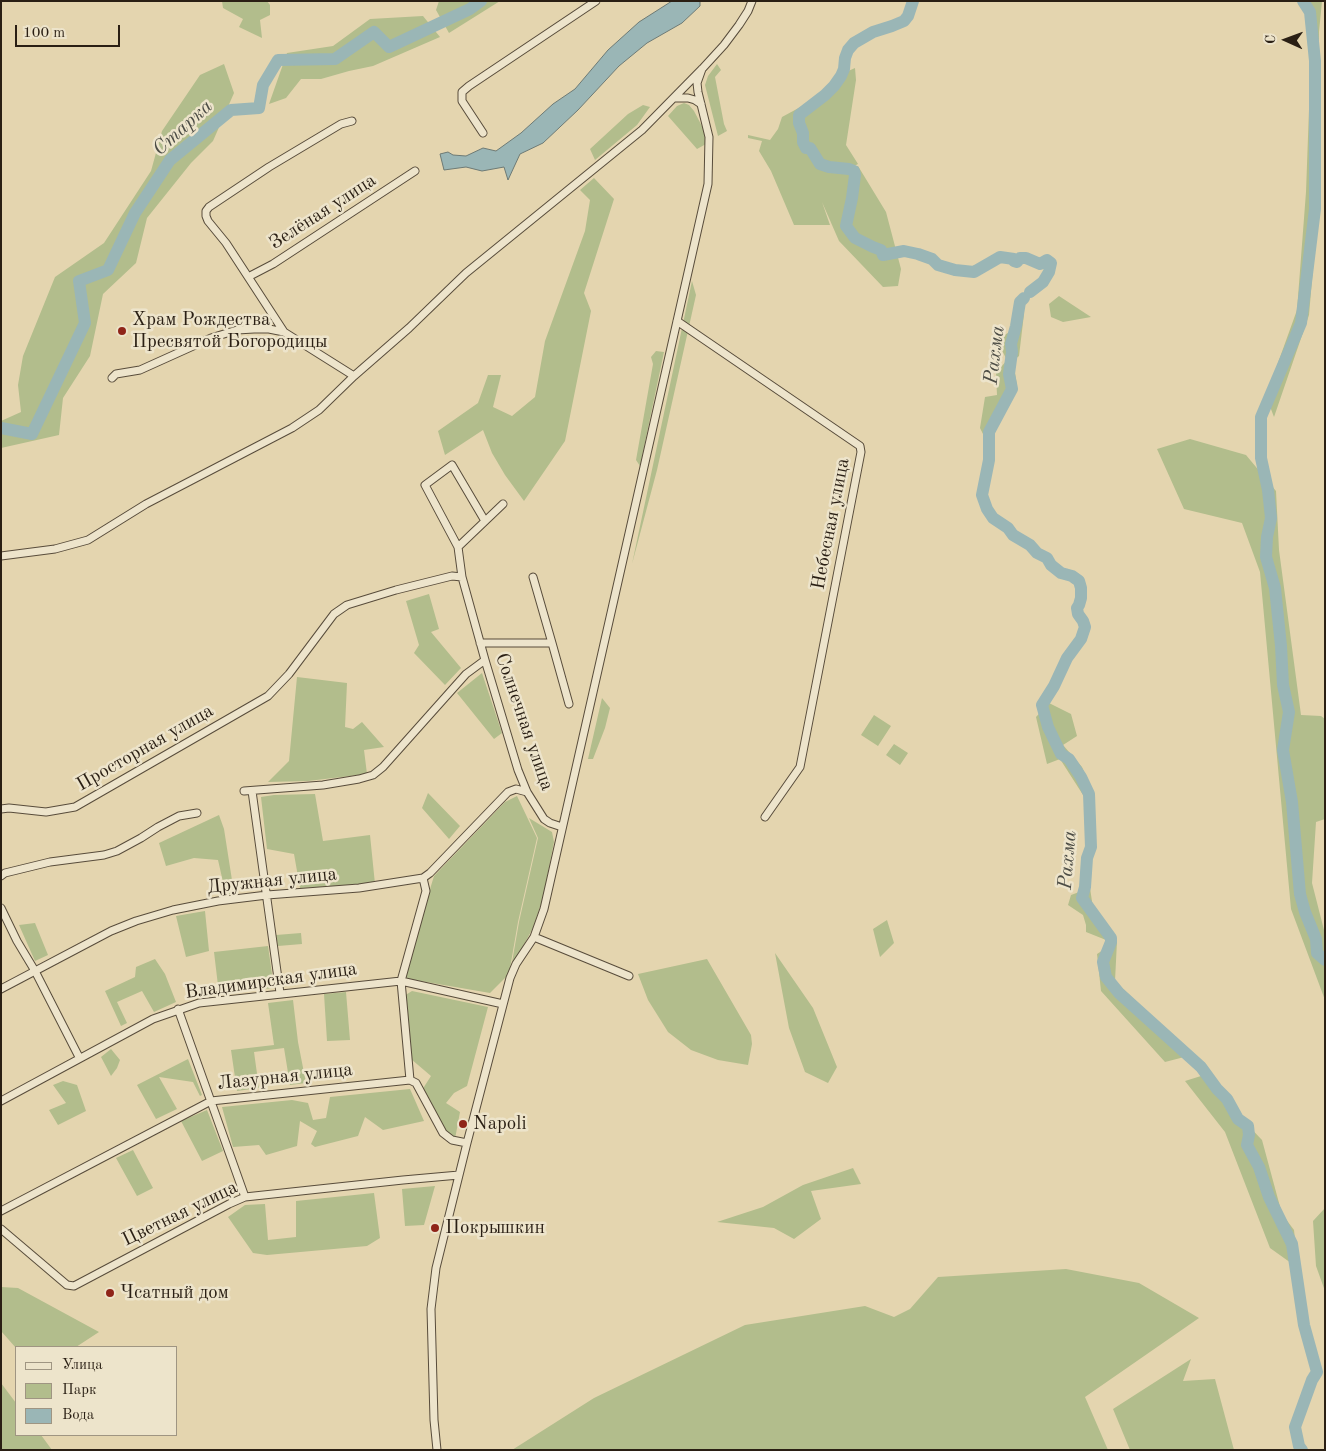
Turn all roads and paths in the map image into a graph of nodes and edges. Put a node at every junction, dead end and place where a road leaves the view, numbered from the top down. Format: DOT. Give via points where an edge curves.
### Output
graph roads {
  1 [pos="596,1"];
  2 [pos="752,1"];
  3 [pos="702,69"];
  4 [pos="674,98"];
  5 [pos="701,104"];
  6 [pos="352,120"];
  7 [pos="483,133"];
  8 [pos="415,171"];
  9 [pos="248,277"];
  10 [pos="676,321"];
  11 [pos="284,332"];
  12 [pos="354,376"];
  13 [pos="112,378"];
  14 [pos="503,504"];
  15 [pos="485,521"];
  16 [pos="458,547"];
  17 [pos="1,556"];
  18 [pos="533,576"];
  19 [pos="462,577"];
  20 [pos="552,642"];
  21 [pos="480,643"];
  22 [pos="485,660"];
  23 [pos="570,704"];
  24 [pos="244,791"];
  25 [pos="252,791"];
  26 [pos="527,792"];
  27 [pos="1,810"];
  28 [pos="197,813"];
  29 [pos="765,817"];
  30 [pos="562,828"];
  31 [pos="1,876"];
  32 [pos="424,878"];
  33 [pos="267,895"];
  34 [pos="1,908"];
  35 [pos="534,937"];
  36 [pos="35,971"];
  37 [pos="629,976"];
  38 [pos="401,981"];
  39 [pos="1,989"];
  40 [pos="280,993"];
  41 [pos="503,1004"];
  42 [pos="178,1010"];
  43 [pos="79,1057"];
  44 [pos="410,1080"];
  45 [pos="1,1101"];
  46 [pos="211,1101"];
  47 [pos="467,1144"];
  48 [pos="459,1175"];
  49 [pos="245,1197"];
  50 [pos="1,1211"];
  51 [pos="1,1229"];
  52 [pos="436,1450"];
  1 -- 7 [label="street" via="462,92 462,101"];
  2 -- 3 [label="street" via="739,25"];
  3 -- 4 [label="street"];
  3 -- 5 [label="street" via="697,83"];
  4 -- 5 [label="street" via="688,98"];
  4 -- 12 [label="street" via="642,130 466,273"];
  5 -- 10 [label="street" via="709,137 708,184"];
  6 -- 9 [label="street" via="269,167 206,211 208,221"];
  8 -- 9 [label="street, Зелёная улица"];
  9 -- 11 [label="street"];
  10 -- 29 [label="street, Небесная улица" via="860,446 800,767"];
  10 -- 30 [label="street"];
  11 -- 12 [label="street"];
  11 -- 13 [label="street" via="254,328 237,330 211,338 140,370 116,374"];
  12 -- 17 [label="street" via="319,410 292,428 146,504 88,540 55,549"];
  14 -- 15 [label="street"];
  15 -- 16 [label="street"];
  15 -- 16 [label="street, Солнечная улица" via="452,465 425,484"];
  16 -- 19 [label="street, Солнечная улица"];
  18 -- 20 [label="street"];
  19 -- 21 [label="street, Солнечная улица"];
  19 -- 27 [label="street, Просторная улица" via="452,576 347,605 334,614 289,674 268,696 75,807 46,812"];
  20 -- 21 [label="street, Солнечная улица"];
  20 -- 23 [label="street"];
  21 -- 22 [label="street, Солнечная улица"];
  22 -- 25 [label="street" via="466,674 373,775 323,786"];
  22 -- 26 [label="street, Солнечная улица"];
  24 -- 25 [label="street"];
  25 -- 33 [label="street"];
  26 -- 30 [label="street, Солнечная улица" via="544,819"];
  26 -- 32 [label="street" via="516,789 508,792"];
  28 -- 31 [label="street" via="172,820 117,852 50,862"];
  30 -- 35 [label="street"];
  32 -- 33 [label="street, Дружная улица" via="359,888"];
  32 -- 38 [label="street" via="426,891"];
  33 -- 36 [label="street, Дружная улица" via="218,901 136,921"];
  33 -- 40 [label="street"];
  34 -- 36 [label="street"];
  35 -- 37 [label="street"];
  35 -- 41 [label="street" via="516,964"];
  36 -- 39 [label="street, Дружная улица"];
  36 -- 43 [label="street"];
  38 -- 40 [label="street, Владимирская улица"];
  38 -- 41 [label="street, Владимирская улица"];
  38 -- 44 [label="street"];
  40 -- 42 [label="street, Владимирская улица" via="199,1003"];
  41 -- 47 [label="street"];
  42 -- 43 [label="street, Владимирская улица" via="153,1018"];
  42 -- 46 [label="street"];
  43 -- 45 [label="street, Владимирская улица"];
  44 -- 46 [label="street, Лазурная улица"];
  44 -- 47 [label="street" via="416,1083 443,1133 452,1140"];
  46 -- 49 [label="street"];
  46 -- 50 [label="street, Лазурная улица"];
  47 -- 48 [label="street"];
  48 -- 49 [label="street, Цветная улица"];
  48 -- 52 [label="street" via="432,1293"];
  49 -- 51 [label="street, Цветная улица" via="74,1286 67,1285"];
}
